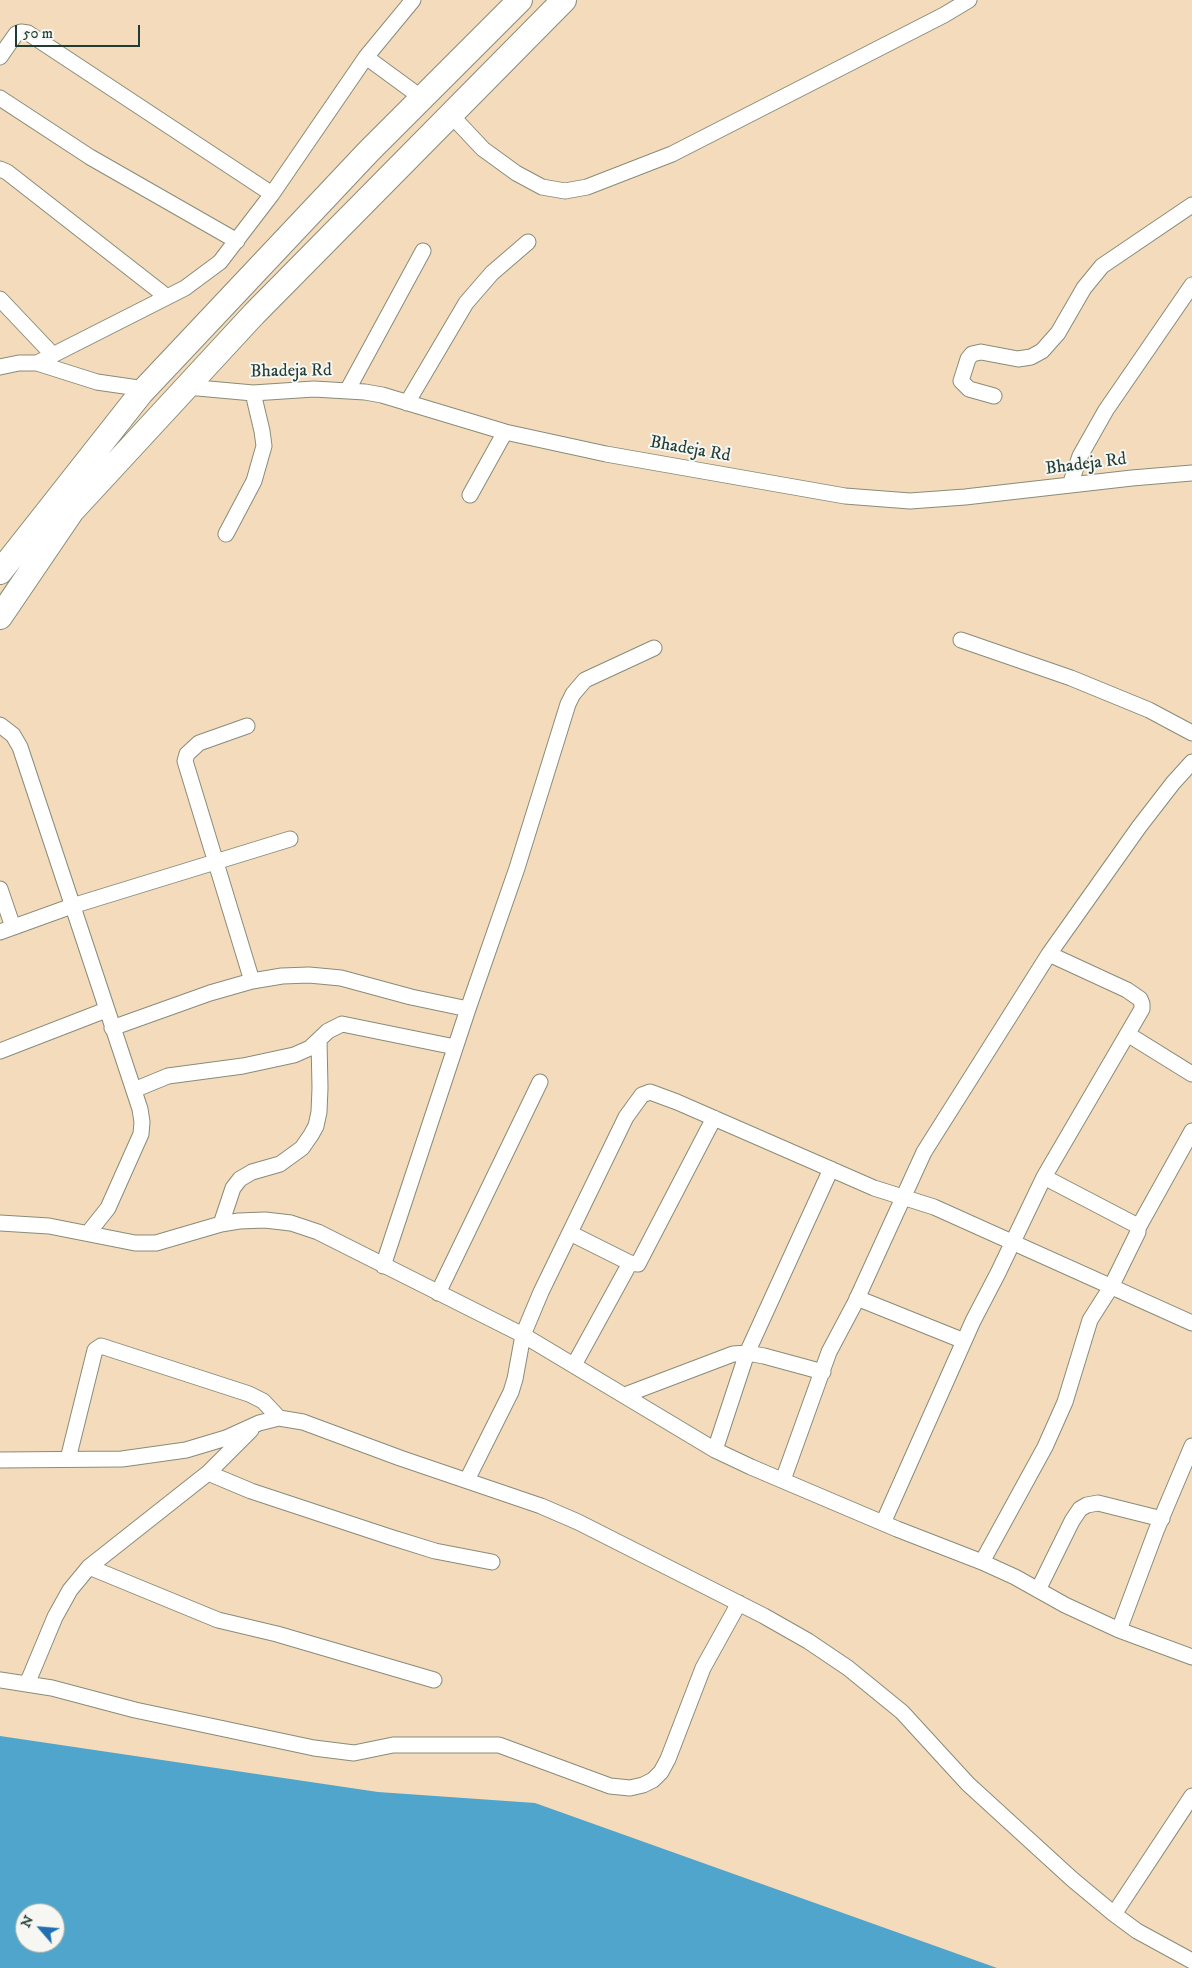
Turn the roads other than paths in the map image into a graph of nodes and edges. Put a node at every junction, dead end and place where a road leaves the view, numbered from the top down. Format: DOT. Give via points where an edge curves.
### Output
graph roads {
  1 [pos="413,0"];
  2 [pos="520,0"];
  3 [pos="564,0"];
  4 [pos="969,0"];
  5 [pos="0,57"];
  6 [pos="366,57"];
  7 [pos="0,98"];
  8 [pos="422,98"];
  9 [pos="451,115"];
  10 [pos="0,169"];
  11 [pos="272,194"];
  12 [pos="1192,205"];
  13 [pos="237,241"];
  14 [pos="528,242"];
  15 [pos="422,251"];
  16 [pos="1192,285"];
  17 [pos="167,297"];
  18 [pos="0,299"];
  19 [pos="54,355"];
  20 [pos="37,363"];
  21 [pos="0,367"];
  22 [pos="187,387"];
  23 [pos="145,389"];
  24 [pos="347,391"];
  25 [pos="253,392"];
  26 [pos="994,396"];
  27 [pos="407,403"];
  28 [pos="505,432"];
  29 [pos="1192,473"];
  30 [pos="1070,485"];
  31 [pos="470,495"];
  32 [pos="226,534"];
  33 [pos="0,572"];
  34 [pos="0,617"];
  35 [pos="961,640"];
  36 [pos="654,648"];
  37 [pos="0,725"];
  38 [pos="247,726"];
  39 [pos="1192,733"];
  40 [pos="1192,762"];
  41 [pos="290,839"];
  42 [pos="214,862"];
  43 [pos="0,888"];
  44 [pos="72,906"];
  45 [pos="7,929"];
  46 [pos="1049,954"];
  47 [pos="252,981"];
  48 [pos="468,1009"];
  49 [pos="106,1010"];
  50 [pos="112,1028"];
  51 [pos="1128,1035"];
  52 [pos="319,1040"];
  53 [pos="456,1047"];
  54 [pos="0,1051"];
  55 [pos="1192,1074"];
  56 [pos="540,1082"];
  57 [pos="134,1090"];
  58 [pos="714,1118"];
  59 [pos="1192,1131"];
  60 [pos="831,1170"];
  61 [pos="1044,1177"];
  62 [pos="902,1198"];
  63 [pos="0,1223"];
  64 [pos="221,1224"];
  65 [pos="1138,1228"];
  66 [pos="89,1232"];
  67 [pos="570,1233"];
  68 [pos="1012,1243"];
  69 [pos="630,1263"];
  70 [pos="383,1266"];
  71 [pos="1111,1288"];
  72 [pos="438,1293"];
  73 [pos="857,1298"];
  74 [pos="1192,1323"];
  75 [pos="524,1335"];
  76 [pos="964,1341"];
  77 [pos="747,1353"];
  78 [pos="574,1365"];
  79 [pos="823,1372"];
  80 [pos="625,1395"];
  81 [pos="279,1418"];
  82 [pos="259,1423"];
  83 [pos="1192,1446"];
  84 [pos="715,1450"];
  85 [pos="68,1459"];
  86 [pos="0,1460"];
  87 [pos="208,1473"];
  88 [pos="467,1480"];
  89 [pos="783,1480"];
  90 [pos="1162,1519"];
  91 [pos="883,1523"];
  92 [pos="492,1562"];
  93 [pos="982,1562"];
  94 [pos="89,1567"];
  95 [pos="1038,1590"];
  96 [pos="740,1603"];
  97 [pos="1119,1630"];
  98 [pos="1192,1657"];
  99 [pos="0,1680"];
  100 [pos="434,1680"];
  101 [pos="27,1684"];
  102 [pos="1192,1796"];
  103 [pos="1114,1914"];
  104 [pos="1192,1960"];
  1 -- 6 [label="street"];
  2 -- 8 [label="main road"];
  3 -- 9 [label="main road"];
  4 -- 9 [label="street" via="672,154 587,187 566,191 542,187 516,173 484,149"];
  5 -- 11 [label="street" via="16,34 28,33"];
  6 -- 8 [label="street"];
  6 -- 11 [label="street"];
  7 -- 13 [label="street" via="90,157"];
  8 -- 23 [label="main road"];
  9 -- 22 [label="main road" via="254,314"];
  10 -- 17 [label="street"];
  11 -- 13 [label="street"];
  12 -- 26 [label="street" via="1102,266 1080,294 1058,333 1042,351 1018,359 981,352 972,354 961,381 969,389"];
  13 -- 17 [label="street" via="203,276"];
  14 -- 27 [label="street" via="492,273 466,303"];
  15 -- 24 [label="street"];
  16 -- 30 [label="street" via="1106,410 1080,456"];
  17 -- 19 [label="street"];
  18 -- 19 [label="street"];
  19 -- 20 [label="street"];
  20 -- 21 [label="street"];
  20 -- 23 [label="street" via="97,382"];
  22 -- 25 [label="street, Bhadeja Rd"];
  22 -- 34 [label="main road" via="72,511"];
  23 -- 33 [label="main road"];
  24 -- 25 [label="street, Bhadeja Rd"];
  24 -- 27 [label="street, Bhadeja Rd" via="382,395"];
  25 -- 32 [label="street" via="264,446 254,481"];
  27 -- 28 [label="street, Bhadeja Rd"];
  28 -- 30 [label="street, Bhadeja Rd" via="632,459 845,496 910,501"];
  28 -- 31 [label="street"];
  29 -- 30 [label="street, Bhadeja Rd"];
  35 -- 39 [label="street" via="1080,682 1149,710"];
  36 -- 48 [label="street" via="584,680 573,694"];
  37 -- 44 [label="street" via="13,735 20,747"];
  38 -- 42 [label="street" via="199,743 187,754 185,761"];
  40 -- 46 [label="street" via="1139,827"];
  41 -- 42 [label="street"];
  42 -- 44 [label="street"];
  42 -- 47 [label="street"];
  43 -- 45 [label="street"];
  44 -- 45 [label="street"];
  44 -- 49 [label="street"];
  46 -- 51 [label="street" via="1128,990 1140,999 1142,1009"];
  46 -- 62 [label="street" via="933,1137"];
  47 -- 48 [label="street" via="324,975"];
  47 -- 50 [label="street"];
  48 -- 53 [label="street"];
  49 -- 50 [label="street"];
  49 -- 54 [label="street"];
  50 -- 57 [label="street"];
  51 -- 55 [label="street"];
  51 -- 61 [label="street"];
  52 -- 53 [label="street" via="342,1024"];
  52 -- 57 [label="street" via="294,1055 168,1076"];
  52 -- 64 [label="street" via="319,1112 311,1136 302,1148 280,1164 240,1179 232,1188"];
  53 -- 70 [label="street"];
  56 -- 72 [label="street"];
  57 -- 66 [label="street" via="140,1109 141,1134 108,1208"];
  58 -- 60 [label="street"];
  58 -- 67 [label="street" via="650,1092 642,1095 626,1117"];
  58 -- 69 [label="street" via="644,1257 638,1264"];
  59 -- 65 [label="street"];
  60 -- 62 [label="street"];
  60 -- 77 [label="street"];
  61 -- 65 [label="street"];
  61 -- 68 [label="street"];
  62 -- 68 [label="street" via="934,1207"];
  62 -- 73 [label="street"];
  63 -- 66 [label="street"];
  64 -- 66 [label="street" via="156,1243 135,1243"];
  64 -- 70 [label="street" via="265,1220 291,1223 318,1232"];
  65 -- 71 [label="street"];
  67 -- 69 [label="street"];
  67 -- 75 [label="street"];
  68 -- 71 [label="street"];
  68 -- 76 [label="street"];
  69 -- 78 [label="street"];
  70 -- 72 [label="street"];
  71 -- 74 [label="street"];
  71 -- 93 [label="street" via="1090,1320 1065,1402 1045,1447"];
  72 -- 75 [label="street"];
  73 -- 76 [label="street"];
  73 -- 79 [label="street" via="829,1352"];
  75 -- 78 [label="street"];
  75 -- 88 [label="street" via="511,1392"];
  76 -- 91 [label="street"];
  77 -- 79 [label="street" via="782,1359"];
  77 -- 80 [label="street" via="715,1360"];
  77 -- 84 [label="street"];
  78 -- 80 [label="street"];
  79 -- 89 [label="street"];
  80 -- 84 [label="street"];
  81 -- 82 [label="street"];
  81 -- 85 [label="street" via="263,1401 249,1394 101,1346 95,1350"];
  81 -- 88 [label="street" via="303,1422"];
  82 -- 85 [label="street" via="226,1438 186,1450 122,1459"];
  82 -- 87 [label="street"];
  83 -- 90 [label="street"];
  84 -- 89 [label="street"];
  85 -- 86 [label="street"];
  87 -- 92 [label="street" via="251,1491 390,1537 435,1551"];
  87 -- 94 [label="street"];
  88 -- 96 [label="street" via="578,1522"];
  89 -- 91 [label="street"];
  90 -- 95 [label="street" via="1098,1503 1080,1509"];
  90 -- 97 [label="street"];
  91 -- 93 [label="street"];
  93 -- 95 [label="street"];
  94 -- 100 [label="street" via="218,1620"];
  94 -- 101 [label="street" via="70,1590 55,1617"];
  95 -- 97 [label="street"];
  96 -- 101 [label="street" via="703,1668 661,1772 653,1780 630,1788 610,1786 499,1745 393,1745 354,1753 314,1748"];
  96 -- 103 [label="street" via="808,1642 870,1685 902,1712 975,1791"];
  97 -- 98 [label="street"];
  99 -- 101 [label="street"];
  102 -- 103 [label="street"];
  103 -- 104 [label="street" via="1159,1944"];
}
